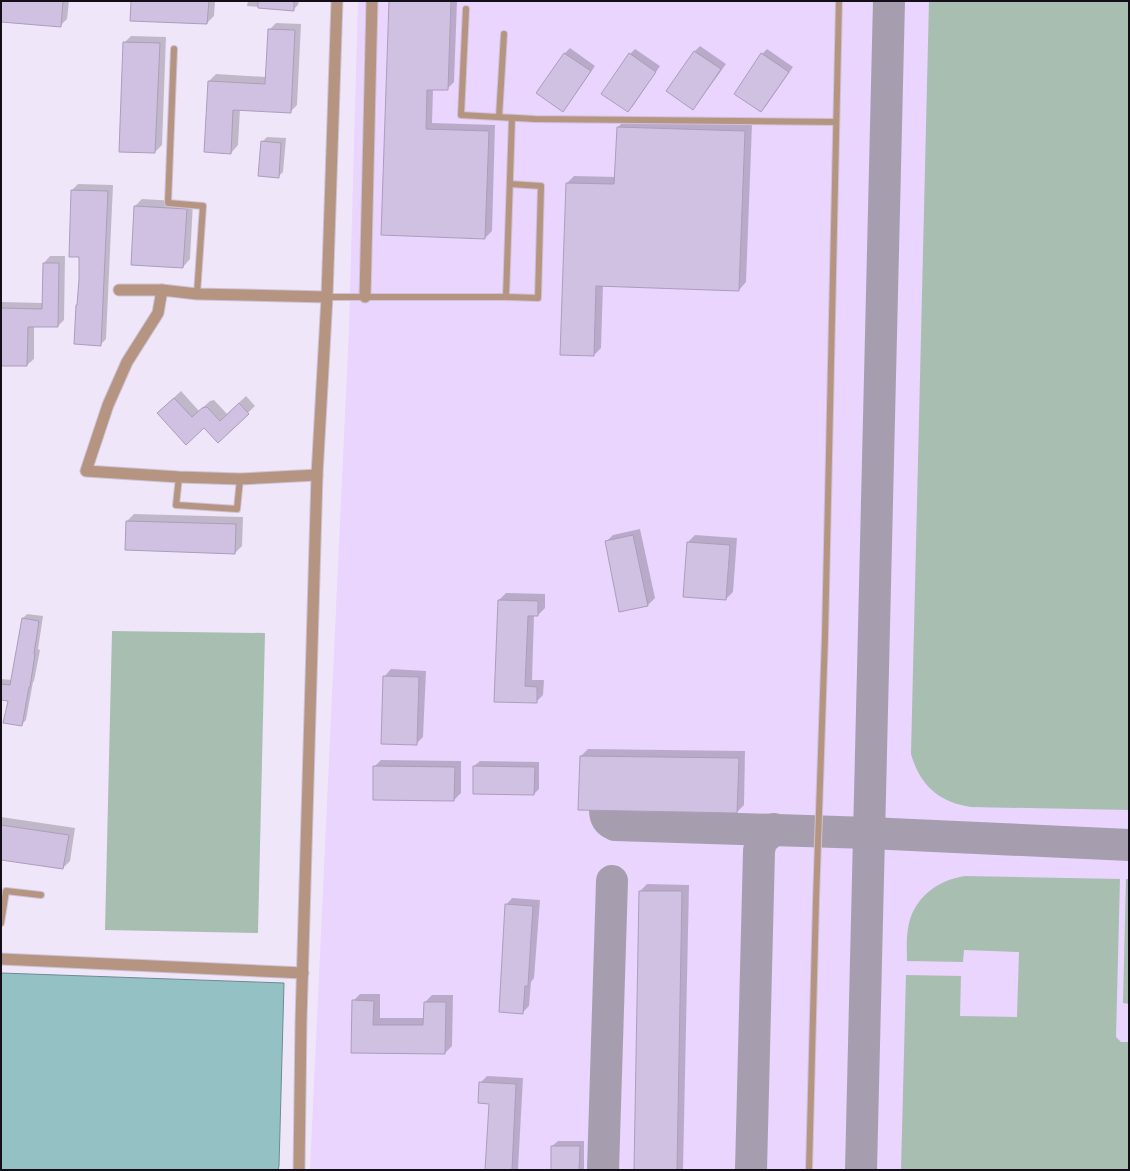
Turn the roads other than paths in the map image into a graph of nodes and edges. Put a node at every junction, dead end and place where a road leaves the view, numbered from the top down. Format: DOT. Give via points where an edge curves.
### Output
graph roads {
  1 [pos="337,1"];
  2 [pos="372,1"];
  3 [pos="839,1"];
  4 [pos="466,8"];
  5 [pos="504,34"];
  6 [pos="174,49"];
  7 [pos="499,117"];
  8 [pos="512,118"];
  9 [pos="836,122"];
  10 [pos="510,184"];
  11 [pos="118,290"];
  12 [pos="162,290"];
  13 [pos="197,294"];
  14 [pos="365,297"];
  15 [pos="506,297"];
  16 [pos="327,298"];
  17 [pos="317,475"];
  18 [pos="179,477"];
  19 [pos="240,479"];
  20 [pos="4,890"];
  21 [pos="40,895"];
  22 [pos="1,923"];
  23 [pos="1,959"];
  24 [pos="303,973"];
  25 [pos="299,1170"];
  26 [pos="809,1170"];
  1 -- 16 [label="street"];
  2 -- 14 [label="street"];
  3 -- 9 [label="lane"];
  4 -- 7 [label="lane" via="461,115"];
  5 -- 7 [label="lane"];
  6 -- 13 [label="lane" via="168,203 203,206"];
  7 -- 8 [label="lane"];
  8 -- 9 [label="lane"];
  8 -- 10 [label="lane"];
  9 -- 26 [label="lane" via="825,628"];
  10 -- 15 [label="lane"];
  10 -- 15 [label="lane" via="541,186 538,298"];
  11 -- 12 [label="street"];
  12 -- 13 [label="street"];
  12 -- 18 [label="street" via="158,314 127,362 108,406 86,471"];
  13 -- 16 [label="street"];
  14 -- 15 [label="lane"];
  14 -- 16 [label="lane"];
  16 -- 17 [label="street"];
  17 -- 19 [label="street"];
  17 -- 24 [label="street"];
  18 -- 19 [label="street"];
  18 -- 19 [label="lane" via="176,505 237,509"];
  20 -- 21 [label="lane"];
  20 -- 22 [label="lane"];
  23 -- 24 [label="street"];
  24 -- 25 [label="street"];
}
